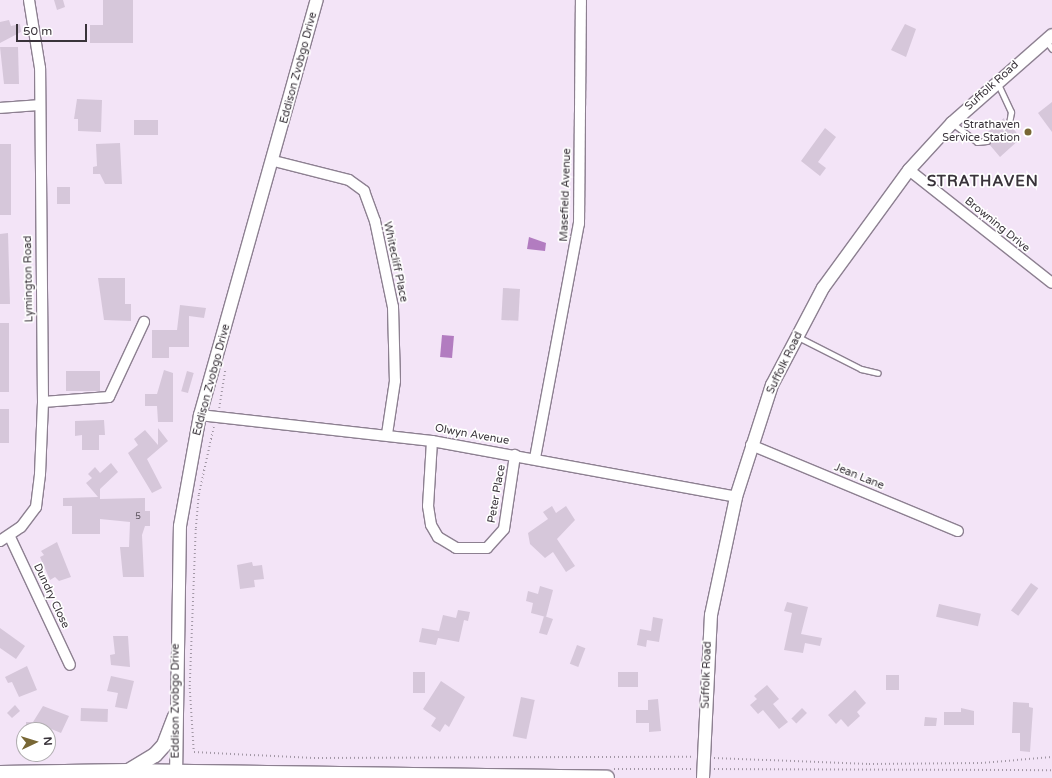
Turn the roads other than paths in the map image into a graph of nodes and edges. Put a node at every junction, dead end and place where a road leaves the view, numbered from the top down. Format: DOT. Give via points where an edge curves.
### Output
graph roads {
  1 [pos="29,0"];
  2 [pos="317,0"];
  3 [pos="581,0"];
  4 [pos="1050,41"];
  5 [pos="997,81"];
  6 [pos="40,105"];
  7 [pos="0,108"];
  8 [pos="952,123"];
  9 [pos="1009,123"];
  10 [pos="987,141"];
  11 [pos="274,161"];
  12 [pos="909,170"];
  13 [pos="1052,283"];
  14 [pos="144,322"];
  15 [pos="798,337"];
  16 [pos="878,372"];
  17 [pos="43,402"];
  18 [pos="200,415"];
  19 [pos="387,434"];
  20 [pos="432,440"];
  21 [pos="751,445"];
  22 [pos="515,455"];
  23 [pos="535,458"];
  24 [pos="736,497"];
  25 [pos="958,530"];
  26 [pos="10,537"];
  27 [pos="0,541"];
  28 [pos="70,665"];
  29 [pos="175,718"];
  30 [pos="703,768"];
  31 [pos="128,771"];
  32 [pos="0,773"];
  33 [pos="608,774"];
  34 [pos="176,775"];
  35 [pos="450,777"];
  1 -- 6 [label="street, Lymington Road" via="39,51"];
  2 -- 11 [label="street, Eddison Zvobgo Drive"];
  3 -- 23 [label="street, Masefield Avenue" via="579,224"];
  4 -- 5 [label="street, Suffolk Road"];
  5 -- 8 [label="street, Suffolk Road"];
  5 -- 9 [label="lane" via="1011,112"];
  6 -- 7 [label="street"];
  6 -- 17 [label="street, Lymington Road"];
  8 -- 10 [label="lane" via="977,142"];
  8 -- 12 [label="street, Suffolk Road"];
  11 -- 18 [label="street, Eddison Zvobgo Drive"];
  11 -- 19 [label="street, Whitecliff Place" via="349,180 364,191 375,221 393,307 395,381"];
  12 -- 13 [label="street, Browning Drive"];
  12 -- 15 [label="street, Suffolk Road" via="823,288"];
  14 -- 17 [label="street" via="109,397"];
  15 -- 16 [label="lane" via="842,361"];
  15 -- 21 [label="street, Suffolk Road" via="772,385"];
  17 -- 26 [label="street, Lymington Road" via="36,507"];
  18 -- 19 [label="street, Olwyn Avenue"];
  18 -- 29 [label="street, Eddison Zvobgo Drive" via="180,526"];
  19 -- 20 [label="street, Olwyn Avenue"];
  20 -- 22 [label="street, Olwyn Avenue"];
  20 -- 22 [label="street, Peter Place" via="428,506 431,525 438,537 456,548 487,548 504,529"];
  21 -- 24 [label="street, Suffolk Road"];
  21 -- 25 [label="street, Jean Lane"];
  22 -- 23 [label="street, Olwyn Avenue"];
  23 -- 24 [label="street, Olwyn Avenue"];
  24 -- 30 [label="street, Suffolk Road" via="711,615"];
  26 -- 27 [label="street, Lymington Road"];
  26 -- 28 [label="street, Dundry Close"];
  29 -- 31 [label="main road" via="164,745 155,755"];
  29 -- 34 [label="street, Eddison Zvobgo Drive"];
  31 -- 32 [label="main road"];
  31 -- 34 [label="main road"];
  33 -- 35 [label="main road"];
  34 -- 35 [label="main road"];
}
